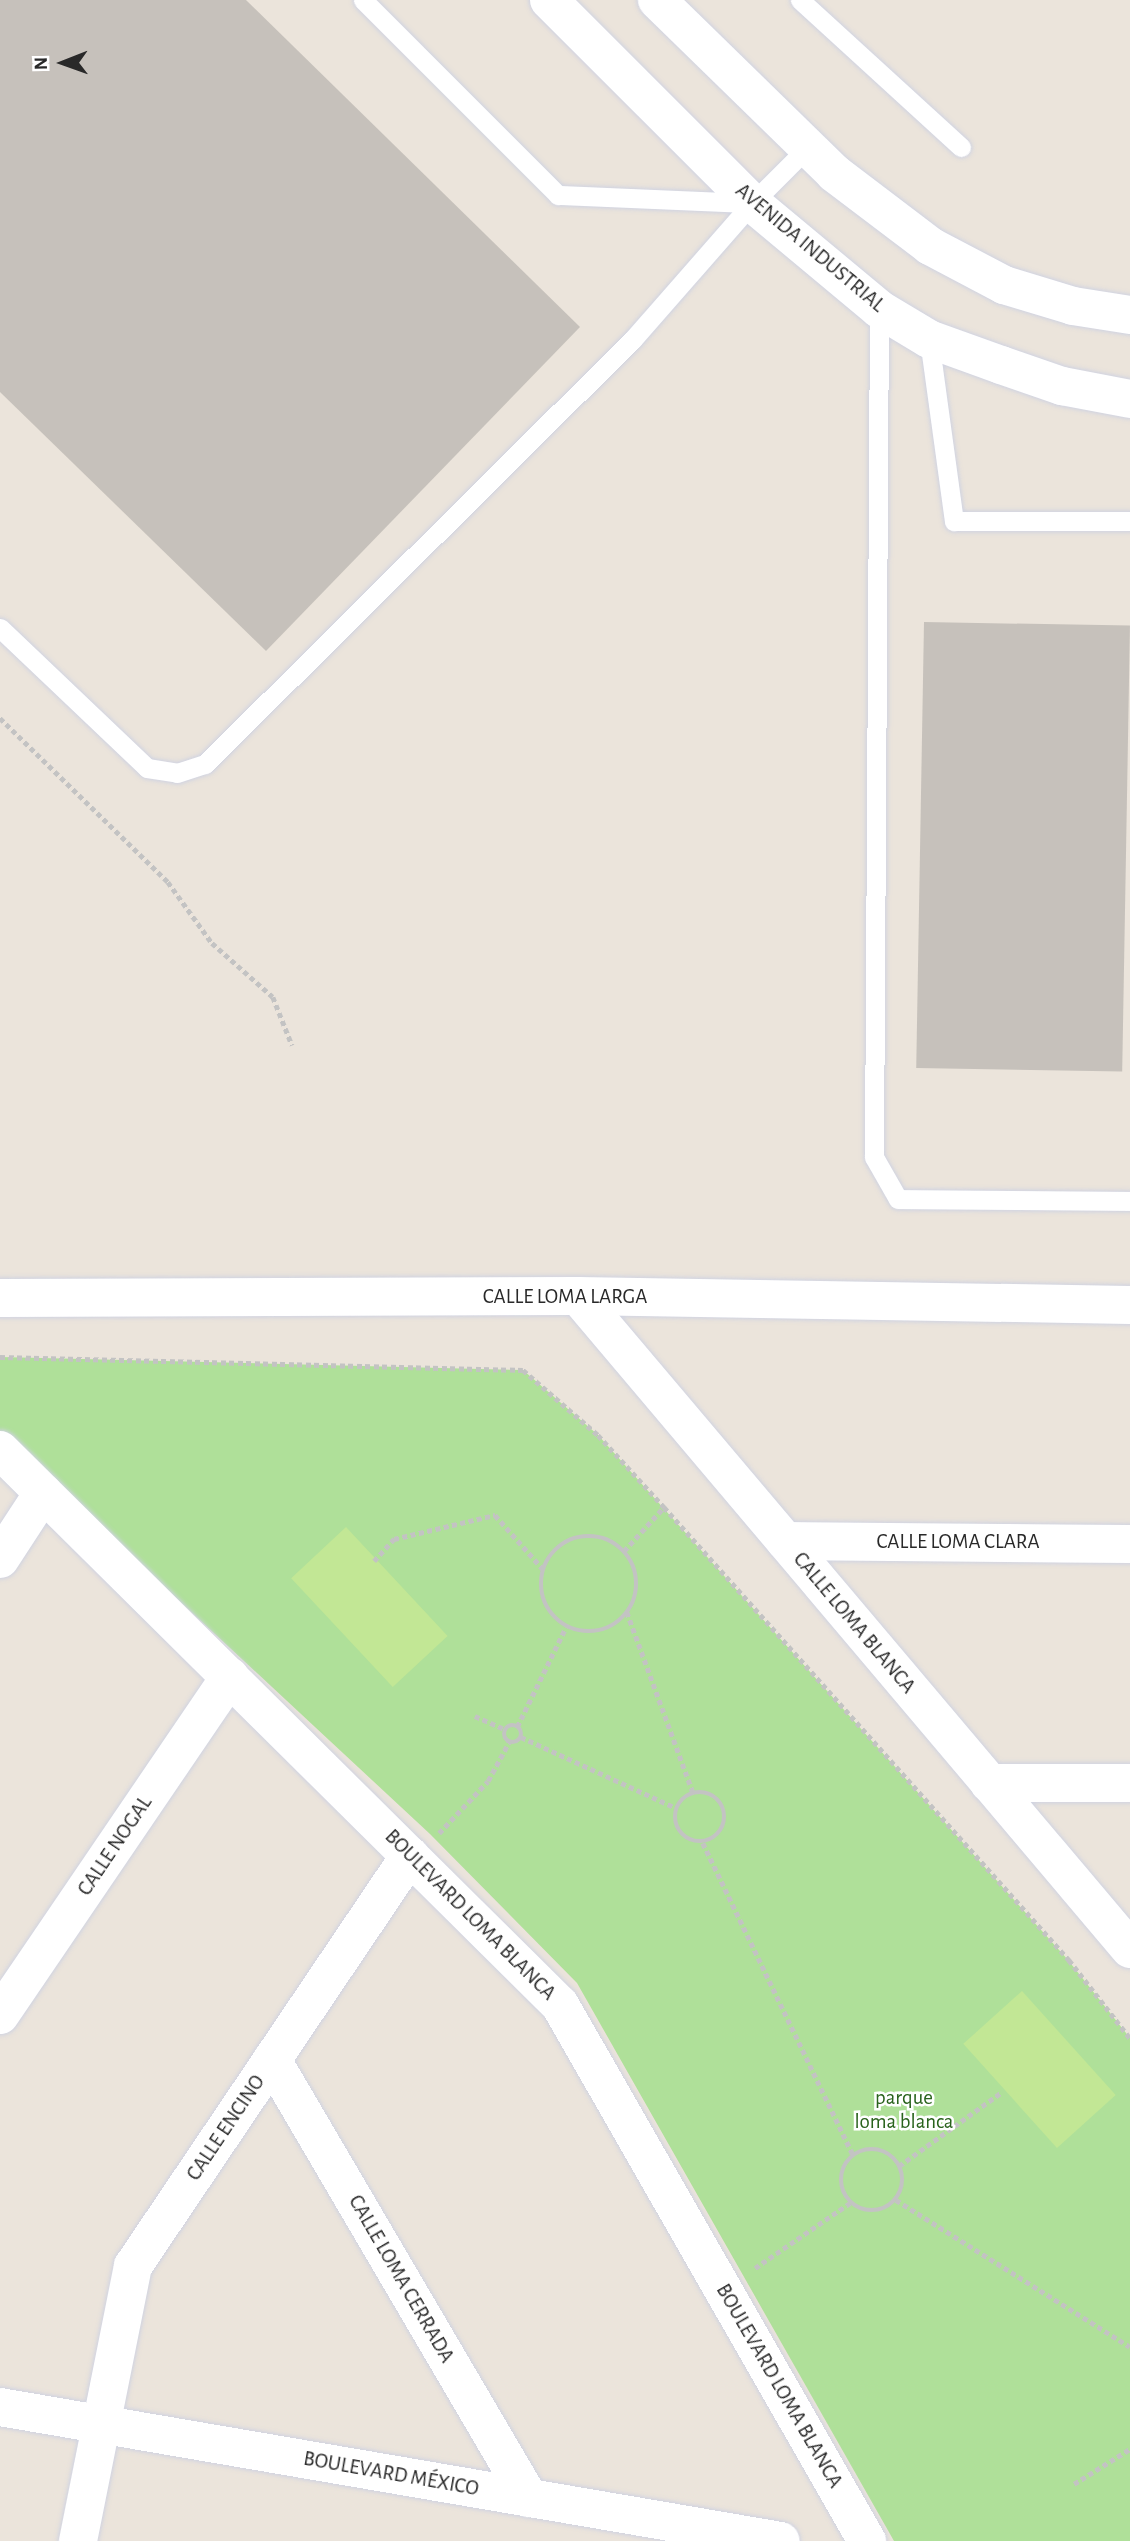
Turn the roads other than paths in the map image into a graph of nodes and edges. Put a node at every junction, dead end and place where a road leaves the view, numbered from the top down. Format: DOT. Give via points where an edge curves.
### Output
graph roads {
  1 [pos="363,0"];
  2 [pos="549,0"];
  3 [pos="657,0"];
  4 [pos="800,0"];
  5 [pos="961,147"];
  6 [pos="807,148"];
  7 [pos="752,203"];
  8 [pos="878,309"];
  9 [pos="1130,314"];
  10 [pos="929,339"];
  11 [pos="1130,399"];
  12 [pos="1130,521"];
  13 [pos="0,628"];
  14 [pos="1130,1201"];
  15 [pos="578,1296"];
  16 [pos="0,1298"];
  17 [pos="1130,1305"];
  18 [pos="0,1450"];
  19 [pos="43,1493"];
  20 [pos="785,1541"];
  21 [pos="1130,1544"];
  22 [pos="0,1559"];
  23 [pos="230,1677"];
  24 [pos="989,1783"];
  25 [pos="1130,1783"];
  26 [pos="422,1847"];
  27 [pos="1130,1949"];
  28 [pos="0,2015"];
  29 [pos="272,2060"];
  30 [pos="0,2407"];
  31 [pos="102,2425"];
  32 [pos="529,2498"];
  33 [pos="78,2541"];
  34 [pos="781,2541"];
  35 [pos="867,2541"];
  1 -- 7 [label="lane" via="558,195"];
  2 -- 7 [label="street, AVENIDA INDUSTRIAL"];
  3 -- 6 [label="street"];
  4 -- 5 [label="lane"];
  6 -- 7 [label="lane"];
  6 -- 9 [label="street" via="930,246 1004,285 1073,306"];
  7 -- 8 [label="street, AVENIDA INDUSTRIAL"];
  7 -- 13 [label="lane" via="633,339 205,764 177,773 147,768"];
  8 -- 10 [label="street, AVENIDA INDUSTRIAL"];
  8 -- 14 [label="lane" via="874,1157 898,1199"];
  10 -- 11 [label="street, AVENIDA INDUSTRIAL" via="1062,386"];
  10 -- 12 [label="lane" via="954,521"];
  15 -- 16 [label="street, CALLE LOMA LARGA"];
  15 -- 17 [label="street, CALLE LOMA LARGA"];
  15 -- 20 [label="street, CALLE LOMA BLANCA"];
  18 -- 19 [label="street, BOULEVARD LOMA BLANCA"];
  19 -- 22 [label="street"];
  19 -- 23 [label="street, BOULEVARD LOMA BLANCA"];
  20 -- 21 [label="street, CALLE LOMA CLARA"];
  20 -- 24 [label="street, CALLE LOMA BLANCA"];
  23 -- 26 [label="street, BOULEVARD LOMA BLANCA"];
  23 -- 28 [label="street, CALLE NOGAL"];
  24 -- 25 [label="street"];
  24 -- 27 [label="street, CALLE LOMA BLANCA"];
  26 -- 29 [label="street, CALLE ENCINO"];
  26 -- 35 [label="street, BOULEVARD LOMA BLANCA" via="560,2005"];
  29 -- 31 [label="street, CALLE ENCINO" via="133,2266"];
  29 -- 32 [label="street, CALLE LOMA CERRADA"];
  30 -- 31 [label="street, BOULEVARD MÉXICO"];
  31 -- 32 [label="street, BOULEVARD MÉXICO"];
  31 -- 33 [label="street, CALLE ENCINO"];
  32 -- 34 [label="street, BOULEVARD MÉXICO"];
}
